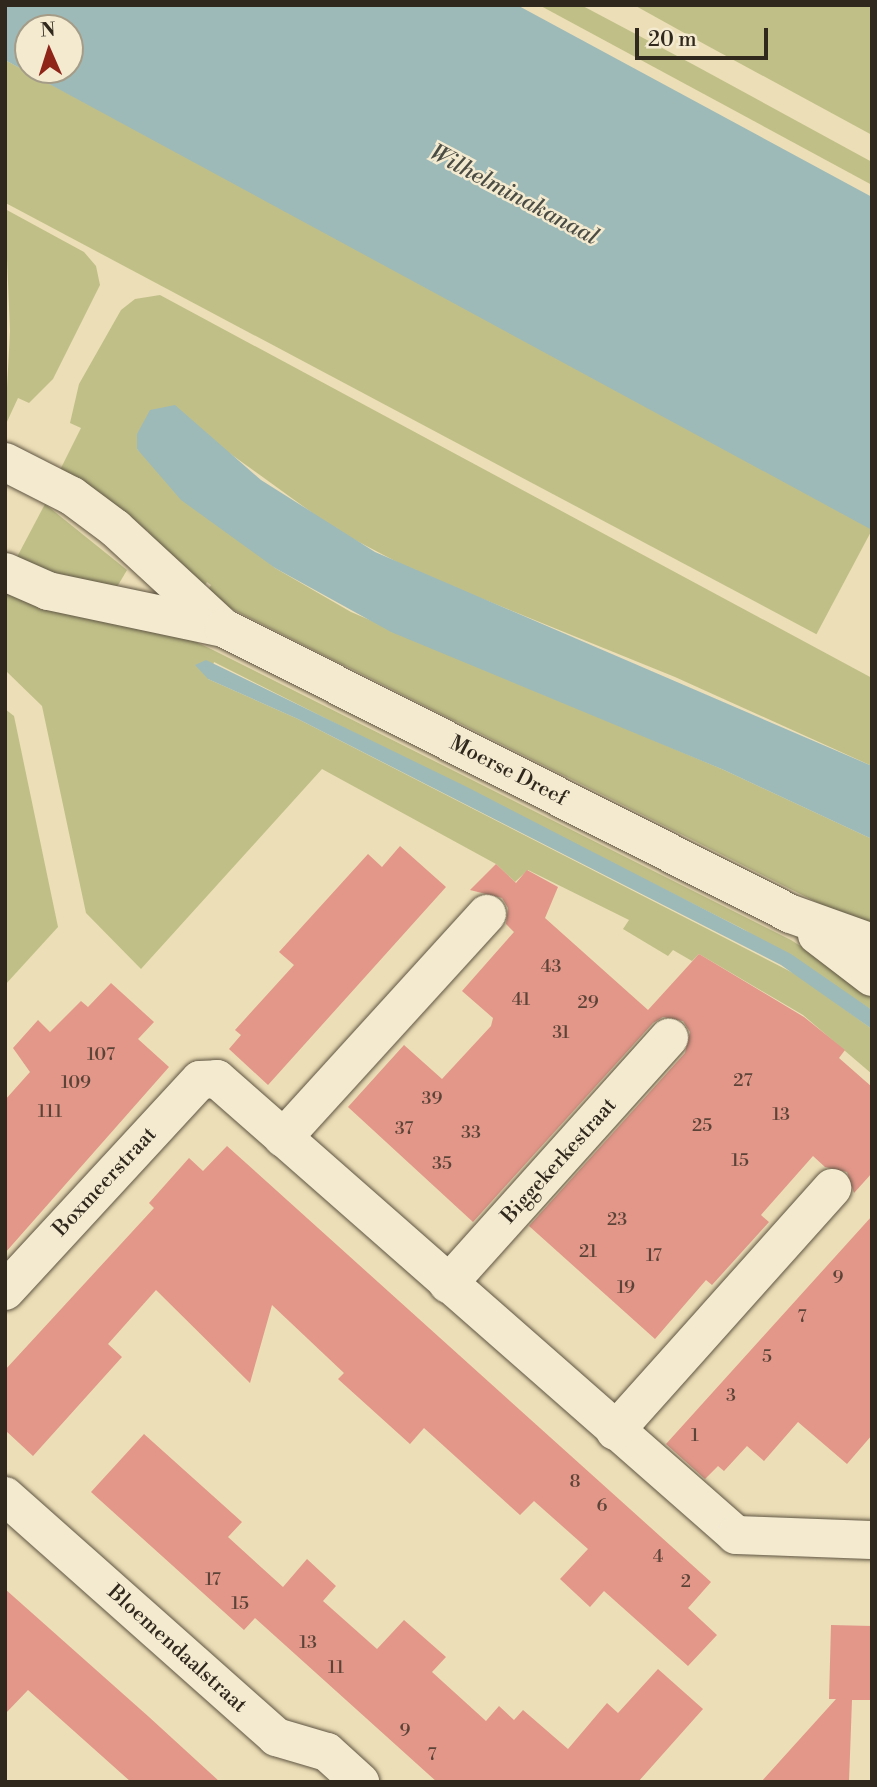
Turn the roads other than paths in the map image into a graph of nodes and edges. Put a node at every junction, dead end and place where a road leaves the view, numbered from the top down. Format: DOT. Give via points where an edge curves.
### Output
graph roads {
  1 [pos="5,462"];
  2 [pos="5,572"];
  3 [pos="224,628"];
  4 [pos="487,914"];
  5 [pos="791,914"];
  6 [pos="872,943"];
  7 [pos="872,977"];
  8 [pos="669,1038"];
  9 [pos="284,1138"];
  10 [pos="832,1188"];
  11 [pos="448,1283"];
  12 [pos="5,1291"];
  13 [pos="615,1431"];
  14 [pos="5,1496"];
  15 [pos="872,1539"];
  16 [pos="360,1782"];
  1 -- 3 [label="street, Moerse Dreef" via="72,496 115,528"];
  2 -- 3 [label="street, Moerse Dreef" via="48,590"];
  3 -- 5 [label="street, Moerse Dreef"];
  4 -- 9 [label="street"];
  5 -- 6 [label="street, Moerse Dreef"];
  5 -- 7 [label="street, Moerse Dreef"];
  8 -- 11 [label="street, Biggekerkestraat"];
  9 -- 11 [label="street"];
  9 -- 12 [label="street, Boxmeerstraat" via="217,1079 208,1077"];
  10 -- 13 [label="street"];
  11 -- 13 [label="street"];
  13 -- 15 [label="street" via="736,1535"];
  14 -- 16 [label="street, Bloemendaalstraat" via="276,1737 327,1752"];
}
